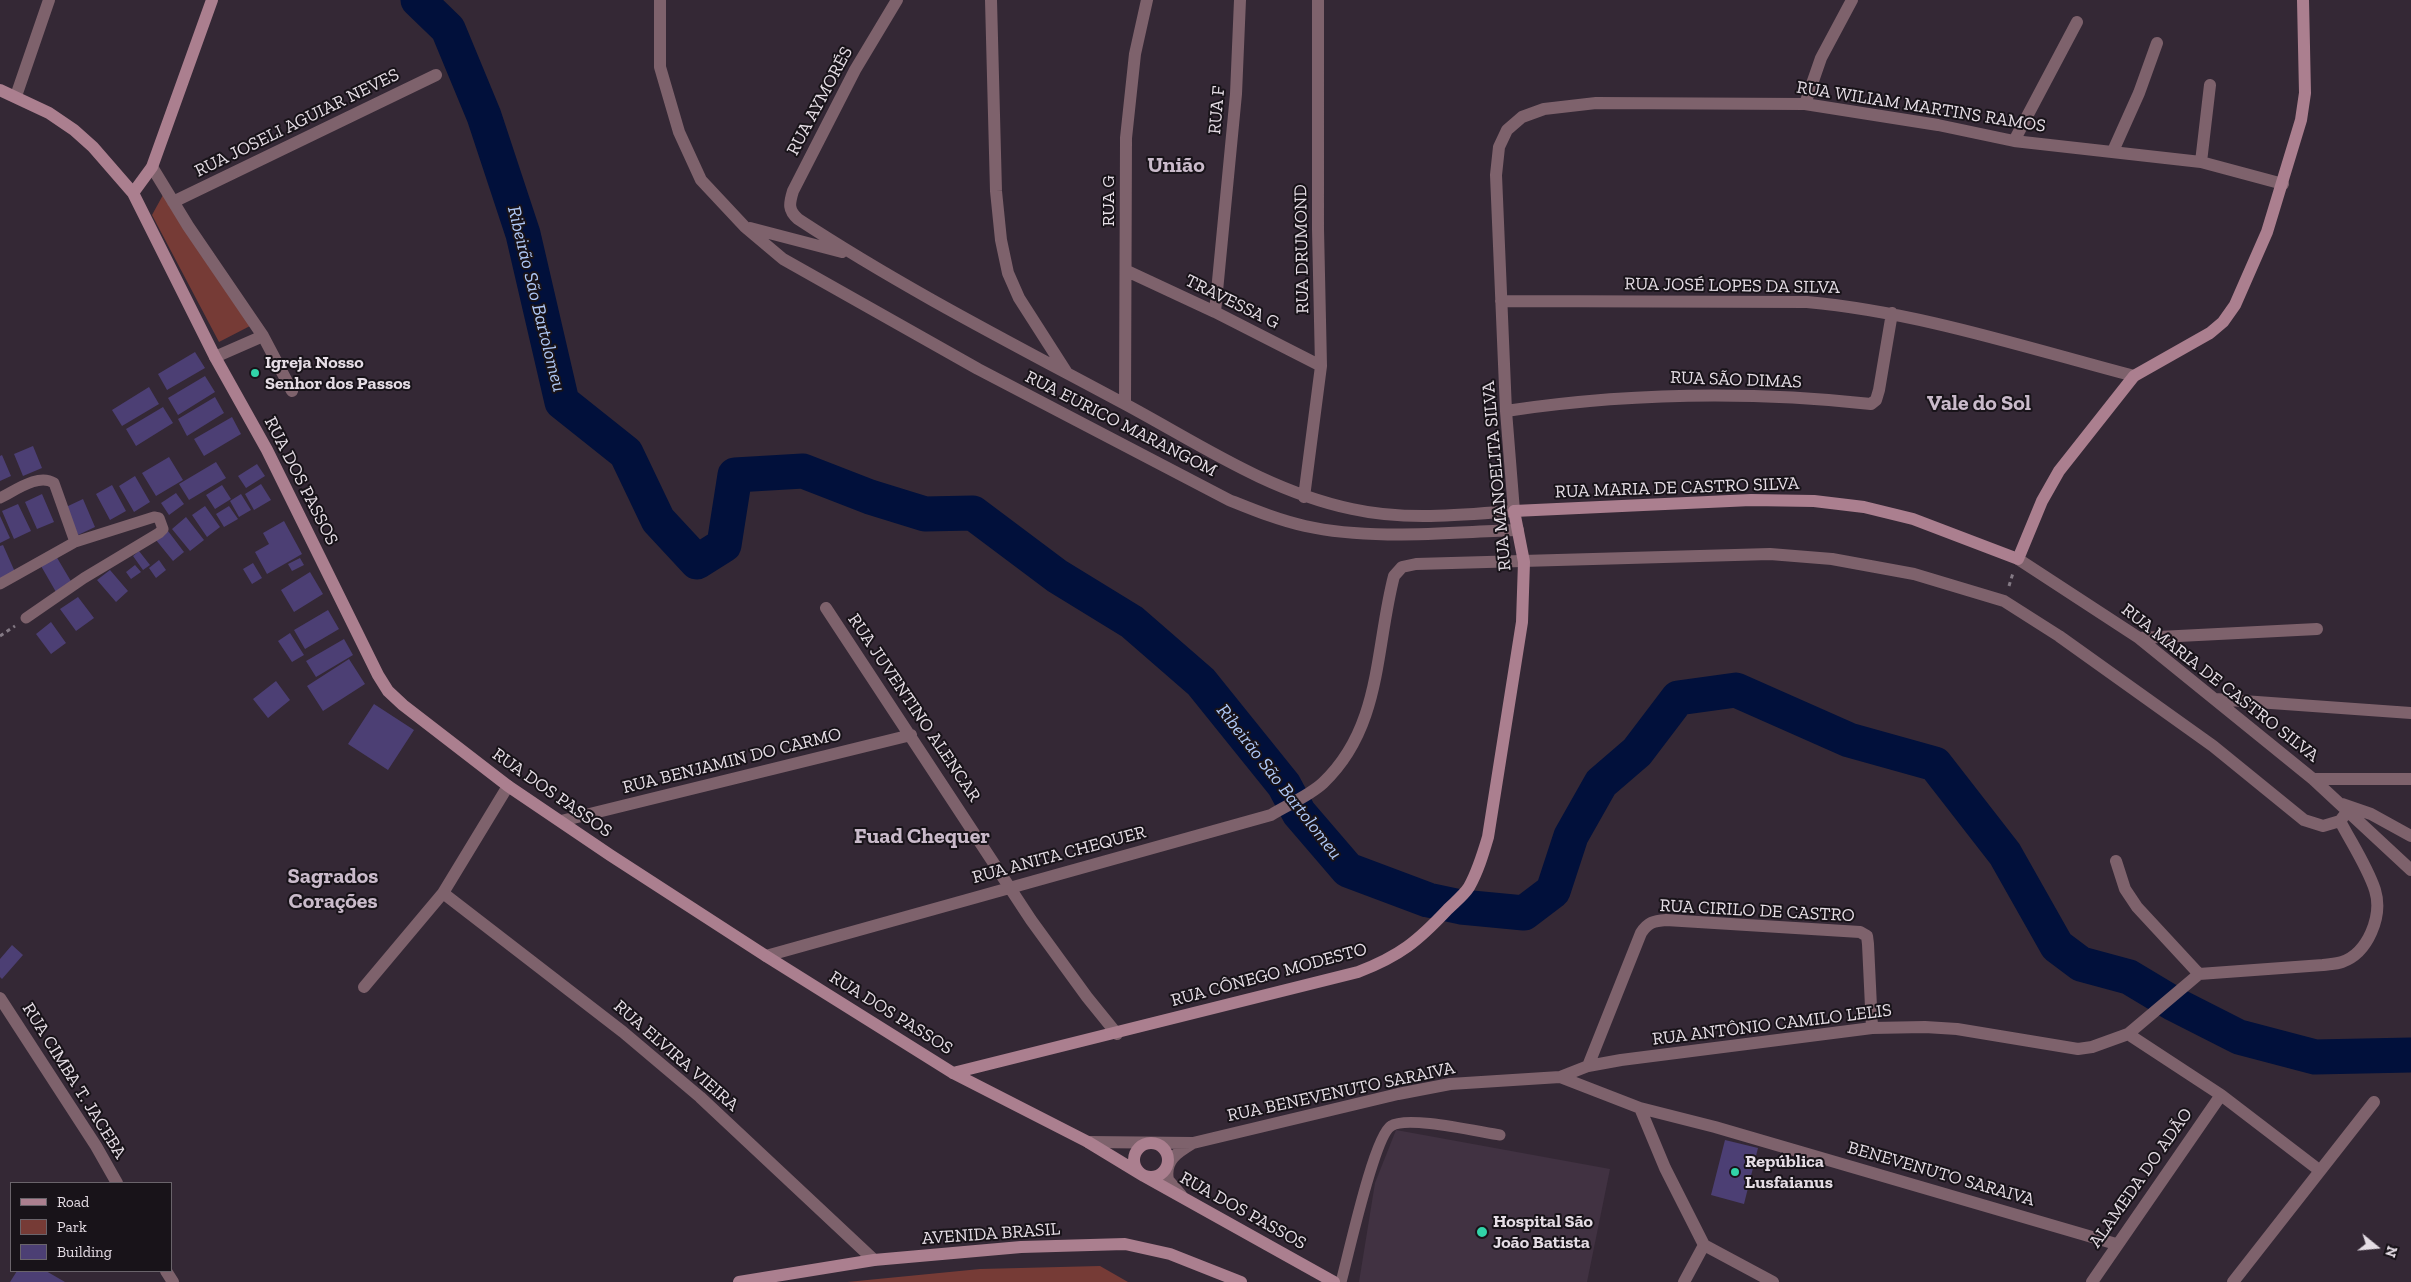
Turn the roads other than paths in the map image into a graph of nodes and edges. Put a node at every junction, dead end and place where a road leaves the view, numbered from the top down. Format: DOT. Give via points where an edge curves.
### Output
graph roads {
  1 [pos="49,0"];
  2 [pos="212,0"];
  3 [pos="660,0"];
  4 [pos="897,0"];
  5 [pos="991,0"];
  6 [pos="1147,0"];
  7 [pos="1240,0"];
  8 [pos="1318,0"];
  9 [pos="1852,0"];
  10 [pos="2303,0"];
  11 [pos="2076,22"];
  12 [pos="2157,43"];
  13 [pos="436,75"];
  14 [pos="2210,85"];
  15 [pos="0,90"];
  16 [pos="16,96"];
  17 [pos="1805,104"];
  18 [pos="1522,117"];
  19 [pos="2014,141"];
  20 [pos="2113,151"];
  21 [pos="2201,162"];
  22 [pos="152,167"];
  23 [pos="2283,184"];
  24 [pos="133,193"];
  25 [pos="173,202"];
  26 [pos="798,220"];
  27 [pos="745,226"];
  28 [pos="853,256"];
  29 [pos="1127,271"];
  30 [pos="1501,301"];
  31 [pos="1215,312"];
  32 [pos="1892,313"];
  33 [pos="263,336"];
  34 [pos="215,357"];
  35 [pos="1322,366"];
  36 [pos="1067,373"];
  37 [pos="2134,376"];
  38 [pos="292,391"];
  39 [pos="1125,404"];
  40 [pos="1506,411"];
  41 [pos="1304,497"];
  42 [pos="0,498"];
  43 [pos="1514,511"];
  44 [pos="1518,530"];
  45 [pos="75,542"];
  46 [pos="2018,559"];
  47 [pos="1524,562"];
  48 [pos="0,584"];
  49 [pos="826,608"];
  50 [pos="26,618"];
  51 [pos="2317,629"];
  52 [pos="2139,638"];
  53 [pos="2214,699"];
  54 [pos="2411,713"];
  55 [pos="911,735"];
  56 [pos="2313,779"];
  57 [pos="2411,779"];
  58 [pos="508,786"];
  59 [pos="2341,812"];
  60 [pos="561,822"];
  61 [pos="2411,836"];
  62 [pos="1488,837"];
  63 [pos="2116,861"];
  64 [pos="2411,870"];
  65 [pos="1011,886"];
  66 [pos="443,893"];
  67 [pos="766,956"];
  68 [pos="2199,974"];
  69 [pos="364,987"];
  70 [pos="0,998"];
  71 [pos="1872,1028"];
  72 [pos="1117,1034"];
  73 [pos="2128,1034"];
  74 [pos="1588,1066"];
  75 [pos="954,1073"];
  76 [pos="1560,1077"];
  77 [pos="2221,1095"];
  78 [pos="2374,1102"];
  79 [pos="1640,1108"];
  80 [pos="1500,1135"];
  81 [pos="1088,1142"];
  82 [pos="1193,1142"];
  83 [pos="1153,1143"];
  84 [pos="1168,1165"];
  85 [pos="2319,1170"];
  86 [pos="1144,1176"];
  87 [pos="116,1182"];
  88 [pos="1183,1197"];
  89 [pos="1704,1244"];
  90 [pos="2116,1244"];
  91 [pos="874,1260"];
  92 [pos="739,1282"];
  93 [pos="1240,1282"];
  94 [pos="1334,1282"];
  95 [pos="1341,1282"];
  96 [pos="1684,1282"];
  97 [pos="1773,1282"];
  98 [pos="2092,1282"];
  99 [pos="2233,1282"];
  1 -- 16 [label="street"];
  2 -- 22 [label="street"];
  3 -- 27 [label="street, RUA EURICO MARANGOM" via="660,67 679,132 701,180"];
  4 -- 26 [label="street, RUA AYMORÉS" via="855,70 793,191 789,203"];
  5 -- 36 [label="street" via="996,190 1001,240 1008,273 1019,298"];
  6 -- 29 [label="street, RUA G" via="1135,54 1126,138"];
  7 -- 31 [label="street, RUA F" via="1236,94"];
  8 -- 35 [label="street, RUA DRUMOND" via="1318,229"];
  9 -- 17 [label="street" via="1821,58"];
  10 -- 23 [label="street" via="2305,93"];
  11 -- 19 [label="street"];
  12 -- 20 [label="street"];
  13 -- 25 [label="street, RUA JOSELI AGUIAR NEVES"];
  14 -- 21 [label="street"];
  15 -- 16 [label="street, RUA DOS PASSOS"];
  16 -- 24 [label="street, RUA DOS PASSOS" via="74,130"];
  17 -- 18 [label="street, RUA WILIAM MARTINS RAMOS" via="1596,103 1544,108"];
  17 -- 19 [label="street, RUA WILIAM MARTINS RAMOS" via="1938,125"];
  18 -- 30 [label="street, RUA MANOELITA SILVA" via="1508,130 1499,147 1496,174"];
  19 -- 20 [label="street, RUA WILIAM MARTINS RAMOS"];
  20 -- 21 [label="street, RUA WILIAM MARTINS RAMOS"];
  21 -- 23 [label="street, RUA WILIAM MARTINS RAMOS"];
  22 -- 24 [label="street"];
  22 -- 25 [label="street"];
  23 -- 37 [label="street" via="2249,276 2235,305 2222,322 2210,333"];
  24 -- 34 [label="street, RUA DOS PASSOS"];
  25 -- 33 [label="street"];
  26 -- 28 [label="street, RUA EURICO MARANGOM"];
  27 -- 28 [label="street"];
  27 -- 44 [label="street, RUA EURICO MARANGOM" via="783,259 978,369 1229,500 1269,516 1345,532"];
  28 -- 36 [label="street, RUA EURICO MARANGOM"];
  29 -- 31 [label="street, TRAVESSA G"];
  29 -- 39 [label="street, RUA G"];
  30 -- 32 [label="street, RUA JOSÉ LOPES DA SILVA" via="1807,302"];
  30 -- 40 [label="street, RUA MANOELITA SILVA"];
  31 -- 35 [label="street, TRAVESSA G"];
  32 -- 37 [label="street, RUA JOSÉ LOPES DA SILVA"];
  32 -- 40 [label="street, RUA SÃO DIMAS" via="1879,390 1871,404 1763,396 1662,395 1568,402"];
  33 -- 34 [label="street"];
  33 -- 38 [label="street"];
  34 -- 58 [label="street, RUA DOS PASSOS" via="267,450 363,648 388,691"];
  35 -- 41 [label="street, RUA DRUMOND"];
  36 -- 39 [label="street, RUA EURICO MARANGOM"];
  37 -- 46 [label="street" via="2059,471 2042,501"];
  39 -- 41 [label="street, RUA EURICO MARANGOM" via="1246,473"];
  40 -- 43 [label="street, RUA MANOELITA SILVA"];
  41 -- 43 [label="street, RUA EURICO MARANGOM" via="1381,515 1416,518"];
  42 -- 45 [label="lane" via="48,479 54,483"];
  43 -- 44 [label="street, RUA MANOELITA SILVA"];
  43 -- 46 [label="street, RUA MARIA DE CASTRO SILVA" via="1751,500 1814,501 1864,507 1913,519"];
  44 -- 47 [label="street, RUA MANOELITA SILVA"];
  45 -- 48 [label="lane"];
  45 -- 50 [label="lane" via="154,517 160,518 163,529"];
  46 -- 52 [label="street, RUA MARIA DE CASTRO SILVA"];
  47 -- 59 [label="street" via="1770,554 1832,559 1914,574 2004,601 2101,664 2213,746 2304,820 2323,826"];
  47 -- 62 [label="street, RUA MANOELITA SILVA" via="1522,622"];
  47 -- 65 [label="street, RUA ANITA CHEQUER" via="1402,567 1394,576 1376,680 1360,732 1346,759 1322,784 1271,815"];
  49 -- 55 [label="street, RUA JUVENTINO ALENCAR"];
  51 -- 52 [label="street"];
  52 -- 53 [label="street, RUA MARIA DE CASTRO SILVA"];
  53 -- 54 [label="street"];
  53 -- 56 [label="street, RUA MARIA DE CASTRO SILVA"];
  55 -- 60 [label="street, RUA BENJAMIN DO CARMO"];
  55 -- 65 [label="street, RUA JUVENTINO ALENCAR"];
  56 -- 57 [label="street"];
  56 -- 59 [label="street, RUA MARIA DE CASTRO SILVA"];
  58 -- 60 [label="street, RUA DOS PASSOS"];
  58 -- 66 [label="street"];
  59 -- 61 [label="street" via="2370,814"];
  59 -- 64 [label="street, RUA MARIA DE CASTRO SILVA"];
  59 -- 68 [label="street" via="2376,892 2376,913 2370,936 2358,953 2342,962 2323,965"];
  60 -- 67 [label="street, RUA DOS PASSOS"];
  62 -- 72 [label="street, RUA CÔNEGO MODESTO" via="1468,888 1433,926 1388,960 1358,972"];
  63 -- 68 [label="street" via="2125,889 2137,907"];
  65 -- 67 [label="street, RUA ANITA CHEQUER"];
  65 -- 72 [label="street, RUA JUVENTINO ALENCAR" via="1031,920"];
  66 -- 69 [label="street"];
  66 -- 91 [label="street, RUA ELVIRA VIEIRA" via="623,1032 686,1085"];
  67 -- 75 [label="street, RUA DOS PASSOS"];
  68 -- 73 [label="street, RUA ANTÔNIO CAMILO LELIS"];
  70 -- 87 [label="street, RUA CIMBA T. JACEBA"];
  71 -- 73 [label="street, RUA ANTÔNIO CAMILO LELIS" via="1957,1029 2078,1049"];
  71 -- 74 [label="street, RUA ANTÔNIO CAMILO LELIS"];
  71 -- 74 [label="street, RUA CIRILO DE CASTRO" via="1868,944 1867,936 1860,932 1652,921 1641,933"];
  72 -- 75 [label="street"];
  73 -- 77 [label="street"];
  74 -- 76 [label="street, RUA ANTÔNIO CAMILO LELIS"];
  75 -- 81 [label="street, RUA DOS PASSOS"];
  76 -- 79 [label="street, RUA BENEVENUTO SARAIVA"];
  76 -- 82 [label="street, RUA BENEVENUTO SARAIVA" via="1450,1084"];
  77 -- 85 [label="street"];
  77 -- 90 [label="street, ALAMEDA DO ADÃO"];
  78 -- 85 [label="street"];
  79 -- 89 [label="street" via="1665,1168"];
  79 -- 90 [label="street, BENEVENUTO SARAIVA"];
  80 -- 95 [label="lane" via="1423,1123 1403,1122 1390,1126 1382,1137 1366,1186"];
  81 -- 83 [label="street"];
  81 -- 86 [label="street, RUA DOS PASSOS"];
  82 -- 83 [label="street"];
  82 -- 84 [label="street" via="1173,1156"];
  83 -- 84 [label="street" via="1165,1151"];
  83 -- 86 [label="street" via="1143,1146 1134,1158 1136,1169"];
  84 -- 86 [label="street" via="1161,1175"];
  84 -- 88 [label="street" via="1168,1180"];
  85 -- 99 [label="street"];
  86 -- 88 [label="street, RUA DOS PASSOS"];
  88 -- 94 [label="street, RUA DOS PASSOS"];
  89 -- 96 [label="street"];
  89 -- 97 [label="street"];
  90 -- 98 [label="street, ALAMEDA DO ADÃO"];
  91 -- 92 [label="street, AVENIDA BRASIL"];
  91 -- 93 [label="street, AVENIDA BRASIL" via="1021,1247 1125,1244 1170,1254"];
}
